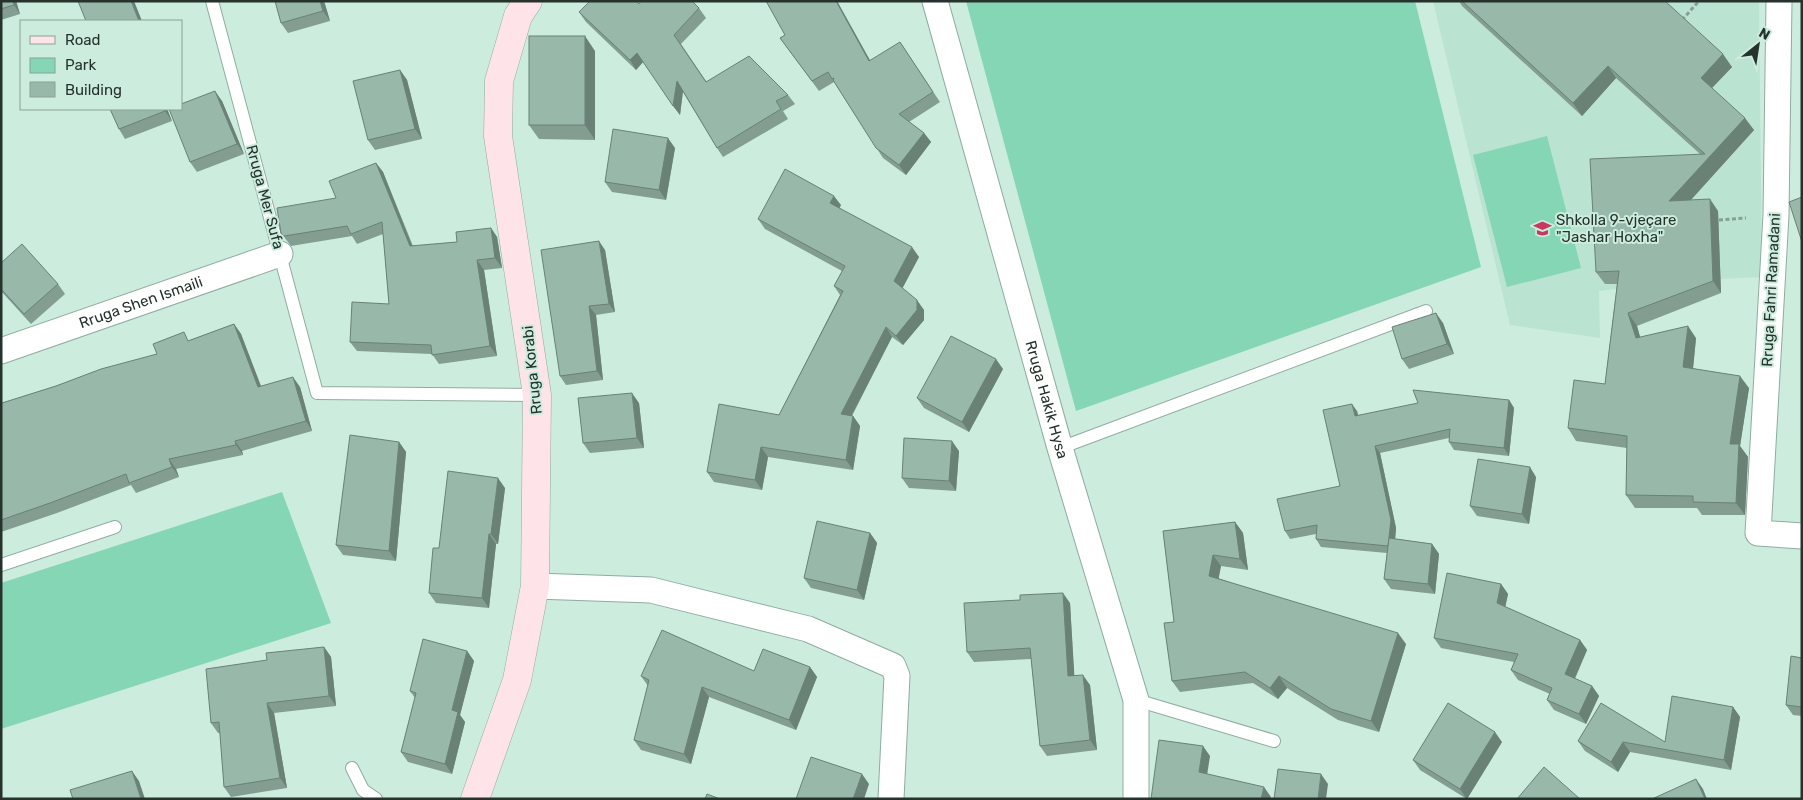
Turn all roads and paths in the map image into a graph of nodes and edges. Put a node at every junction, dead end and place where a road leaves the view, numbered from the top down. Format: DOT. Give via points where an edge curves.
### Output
graph roads {
  1 [pos="212,1"];
  2 [pos="528,1"];
  3 [pos="936,1"];
  4 [pos="1699,1"];
  5 [pos="1779,1"];
  6 [pos="1681,20"];
  7 [pos="1753,218"];
  8 [pos="1719,220"];
  9 [pos="280,254"];
  10 [pos="1426,311"];
  11 [pos="1,351"];
  12 [pos="538,395"];
  13 [pos="1060,448"];
  14 [pos="115,527"];
  15 [pos="1802,536"];
  16 [pos="1,564"];
  17 [pos="535,586"];
  18 [pos="1136,700"];
  19 [pos="1274,741"];
  20 [pos="352,768"];
  21 [pos="376,799"];
  22 [pos="475,799"];
  23 [pos="891,799"];
  24 [pos="1136,799"];
  1 -- 9 [label="lane, Rruga Mer Sufa"];
  2 -- 12 [label="street, Rruga Korabi" via="518,16 499,81 498,136"];
  3 -- 13 [label="street, Rruga Hakik Hysa"];
  4 -- 6 [label="path"];
  5 -- 15 [label="street, Rruga Fahri Ramadani" via="1776,216 1758,533"];
  7 -- 8 [label="path"];
  9 -- 11 [label="street, Rruga Shen Ismaili"];
  9 -- 12 [label="lane, Rruga Mer Sufa" via="317,393"];
  10 -- 13 [label="lane"];
  12 -- 17 [label="street, Rruga Korabi"];
  13 -- 18 [label="street, Rruga Hakik Hysa"];
  14 -- 16 [label="lane"];
  17 -- 22 [label="street, Rruga Korabi" via="517,680"];
  17 -- 23 [label="street" via="651,590 808,629 893,666 897,676"];
  18 -- 19 [label="lane"];
  18 -- 24 [label="street, Rruga Hakik Hysa"];
  20 -- 21 [label="lane" via="364,790"];
}
